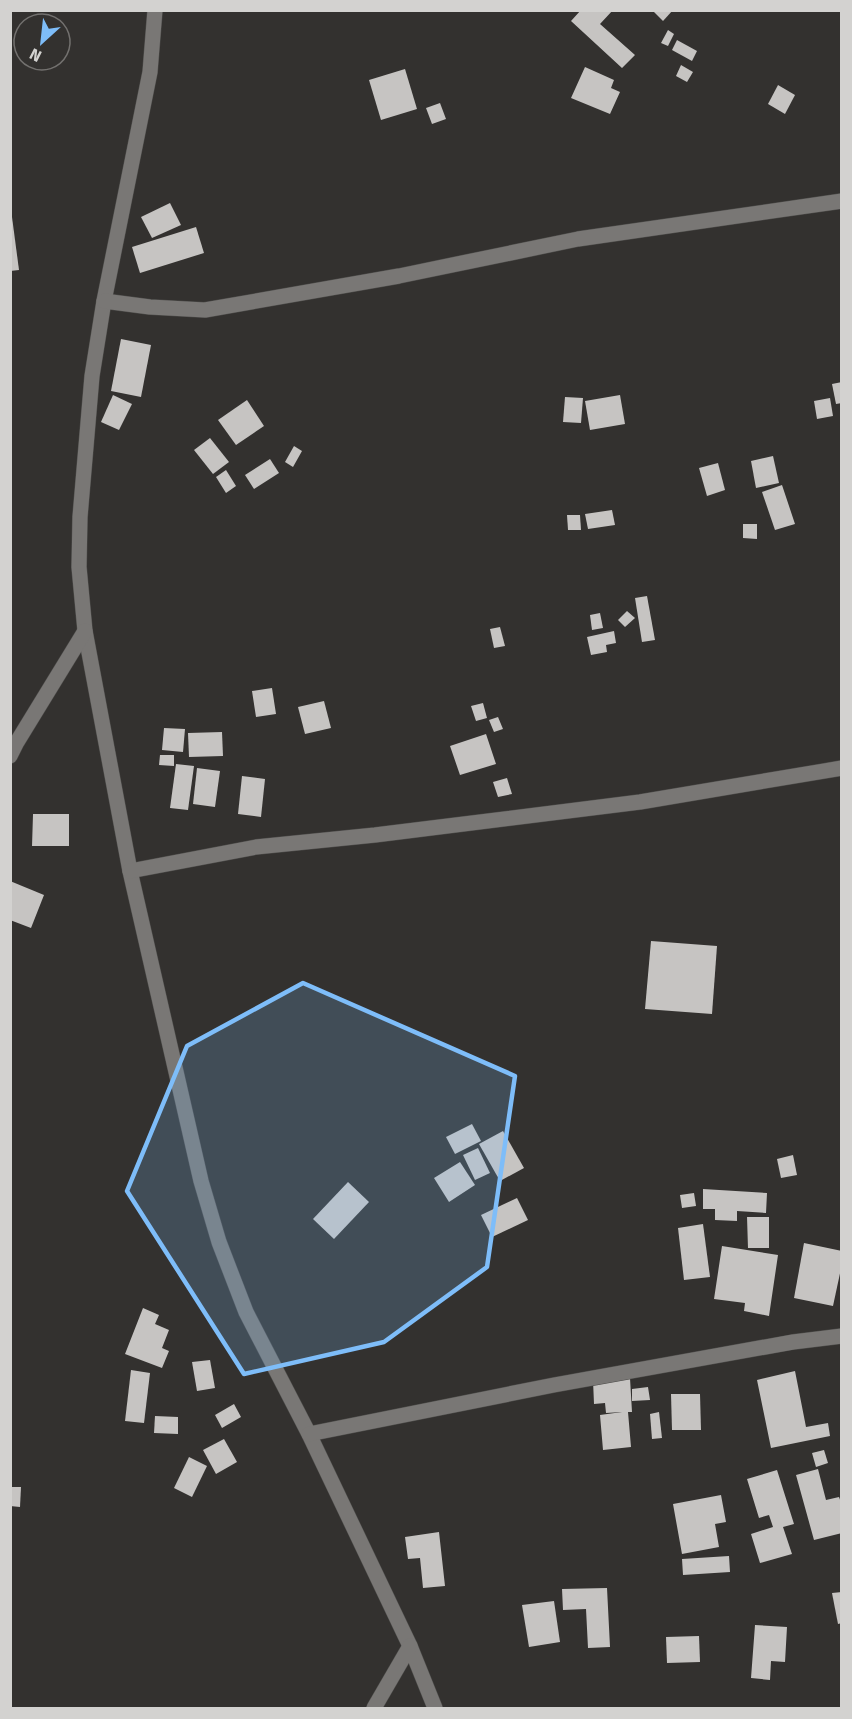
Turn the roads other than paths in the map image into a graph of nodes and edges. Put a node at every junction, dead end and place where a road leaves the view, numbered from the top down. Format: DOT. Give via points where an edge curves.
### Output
graph roads {
  1 [pos="155,10"];
  2 [pos="842,201"];
  3 [pos="104,301"];
  4 [pos="85,632"];
  5 [pos="10,756"];
  6 [pos="842,768"];
  7 [pos="130,871"];
  8 [pos="842,1336"];
  9 [pos="309,1434"];
  10 [pos="410,1646"];
  11 [pos="374,1708"];
  12 [pos="435,1708"];
  1 -- 3 [label="street" via="150,72"];
  2 -- 3 [label="street" via="578,239 205,310"];
  3 -- 4 [label="street" via="92,376 80,517 79,567"];
  4 -- 5 [label="street"];
  4 -- 7 [label="street"];
  6 -- 7 [label="street" via="640,802 256,847"];
  7 -- 9 [label="street" via="201,1181 219,1242 246,1312"];
  8 -- 9 [label="street" via="554,1385"];
  9 -- 10 [label="street"];
  10 -- 11 [label="street"];
  10 -- 12 [label="street"];
}
